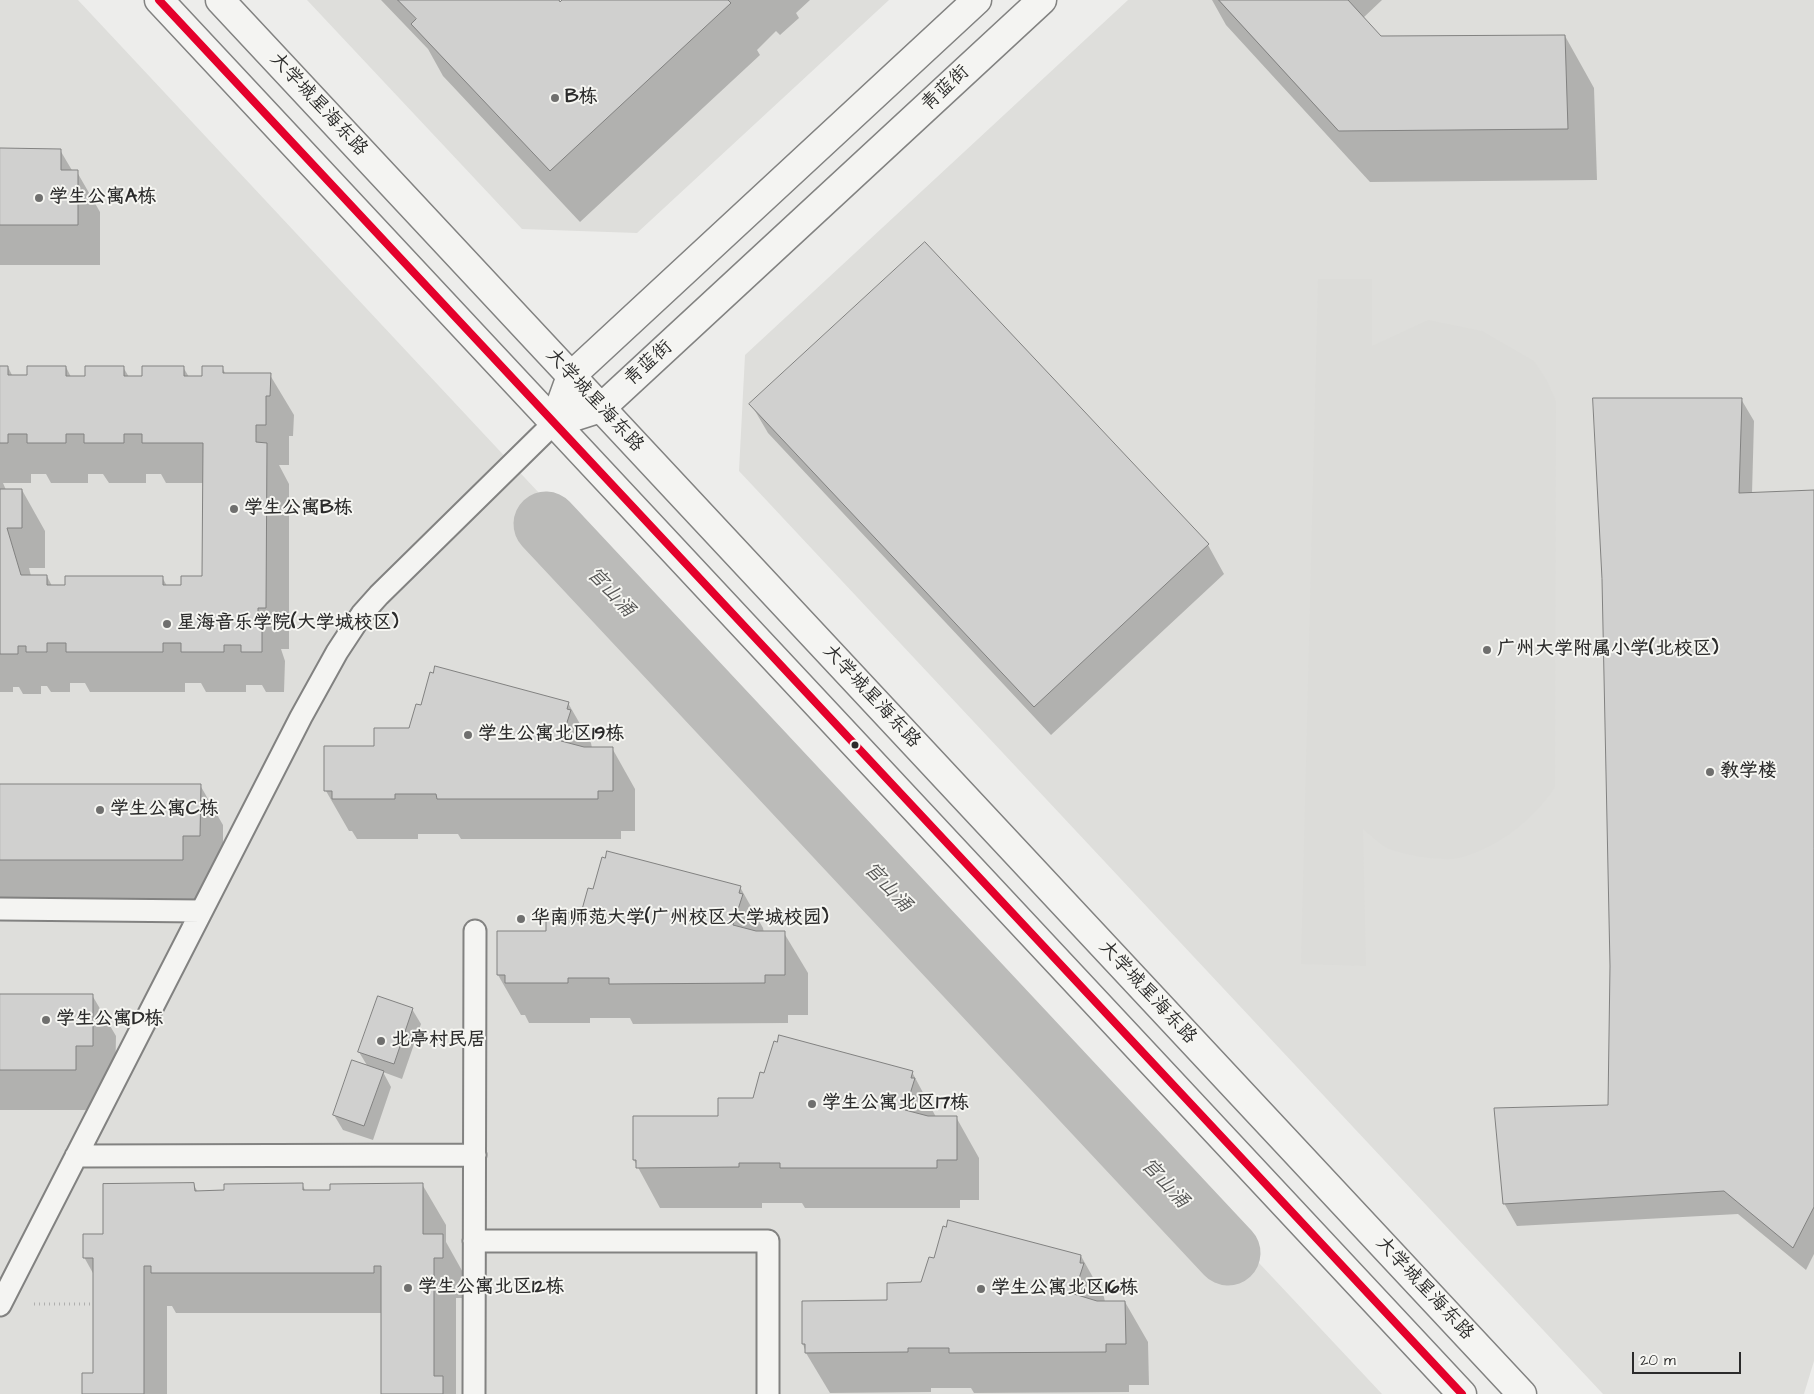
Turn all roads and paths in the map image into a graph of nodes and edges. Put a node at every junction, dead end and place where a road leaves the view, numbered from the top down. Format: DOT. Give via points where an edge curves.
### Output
graph roads {
  1 [pos="159,0"];
  2 [pos="220,0"];
  3 [pos="977,0"];
  4 [pos="1042,0"];
  5 [pos="571,376"];
  6 [pos="601,408"];
  7 [pos="554,423"];
  8 [pos="0,908"];
  9 [pos="201,911"];
  10 [pos="475,931"];
  11 [pos="475,1155"];
  12 [pos="76,1156"];
  13 [pos="474,1241"];
  14 [pos="0,1304"];
  15 [pos="93,1304"];
  16 [pos="474,1394"];
  17 [pos="768,1394"];
  18 [pos="1462,1394"];
  19 [pos="1522,1394"];
  1 -- 7 [label="main road"];
  2 -- 5 [label="main road, 大学城星海东路"];
  3 -- 5 [label="main road"];
  4 -- 6 [label="main road, 青蓝街"];
  5 -- 6 [label="main road, 大学城星海东路"];
  5 -- 7 [label="main road"];
  6 -- 7 [label="main road, 青蓝街"];
  6 -- 19 [label="main road, 大学城星海东路"];
  7 -- 9 [label="lane" via="362,614 300,717"];
  7 -- 18 [label="main road"];
  8 -- 9 [label="lane"];
  9 -- 12 [label="lane"];
  10 -- 11 [label="lane"];
  11 -- 12 [label="lane"];
  11 -- 13 [label="lane"];
  12 -- 14 [label="lane"];
  13 -- 16 [label="lane"];
  13 -- 17 [label="lane" via="768,1241"];
  14 -- 15 [label="path"];
}
